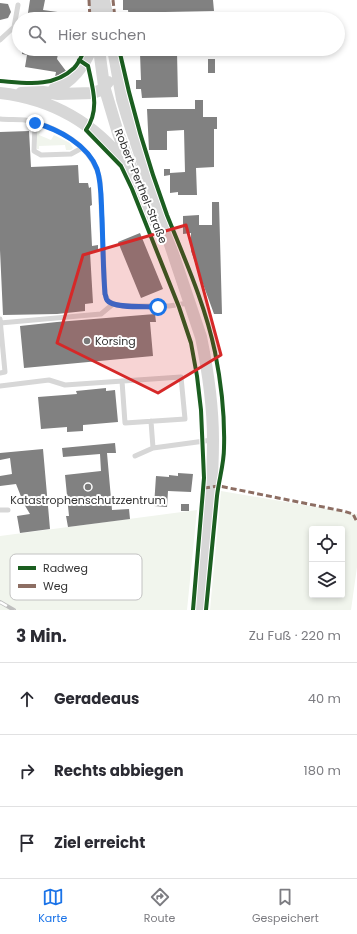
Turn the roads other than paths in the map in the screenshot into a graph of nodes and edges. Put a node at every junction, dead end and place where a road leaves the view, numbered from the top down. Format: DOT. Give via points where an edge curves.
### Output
graph roads {
  1 [pos="95,0"];
  2 [pos="104,0"];
  3 [pos="18,5"];
  4 [pos="17,12"];
  5 [pos="96,12"];
  6 [pos="107,12"];
  7 [pos="12,29"];
  8 [pos="0,40"];
  9 [pos="88,56"];
  10 [pos="100,56"];
  11 [pos="114,56"];
  12 [pos="116,63"];
  13 [pos="104,86"];
  14 [pos="49,91"];
  15 [pos="2,93"];
  16 [pos="122,99"];
  17 [pos="0,119"];
  18 [pos="35,123"];
  19 [pos="82,148"];
  20 [pos="134,175"];
  21 [pos="189,300"];
  22 [pos="113,304"];
  23 [pos="0,319"];
  24 [pos="0,323"];
  25 [pos="0,373"];
  26 [pos="122,381"];
  27 [pos="0,386"];
  28 [pos="151,421"];
  29 [pos="213,440"];
  30 [pos="153,448"];
  31 [pos="135,456"];
  32 [pos="0,510"];
  33 [pos="8,510"];
  34 [pos="200,610"];
  1 -- 5 [label="street"];
  2 -- 6 [label="street"];
  3 -- 4 [label="lane"];
  7 -- 8 [label="lane"];
  9 -- 14 [label="street" via="85,64 70,79"];
  10 -- 13 [label="street, Robert-Perthel-Straße"];
  11 -- 12 [label="street, Robert-Perthel-Straße"];
  12 -- 13 [label="street" via="113,75"];
  12 -- 16 [label="street, Robert-Perthel-Straße"];
  13 -- 14 [label="street"];
  13 -- 16 [label="street" via="114,89"];
  13 -- 20 [label="street, Robert-Perthel-Straße"];
  14 -- 15 [label="street"];
  15 -- 20 [label="street" via="52,106 89,126 116,151"];
  16 -- 21 [label="street, Robert-Perthel-Straße"];
  17 -- 18 [label="lane"];
  18 -- 19 [label="lane" via="57,131"];
  18 -- 19 [label="lane" via="34,151 37,154 71,154"];
  19 -- 22 [label="lane" via="91,159 100,180 105,294 108,301"];
  20 -- 21 [label="street, Robert-Perthel-Straße"];
  21 -- 22 [label="lane" via="158,307"];
  21 -- 29 [label="street, Robert-Perthel-Straße" via="201,337 208,371"];
  22 -- 24 [label="lane" via="101,314"];
  23 -- 24 [label="lane"];
  24 -- 25 [label="lane" via="5,372"];
  26 -- 27 [label="lane" via="65,385 50,380"];
  26 -- 28 [label="lane" via="125,423"];
  26 -- 28 [label="lane" via="181,377 184,419"];
  28 -- 30 [label="lane"];
  29 -- 30 [label="lane"];
  29 -- 34 [label="street, Robert-Perthel-Straße"];
  30 -- 31 [label="lane"];
  32 -- 33 [label="lane"];
}
